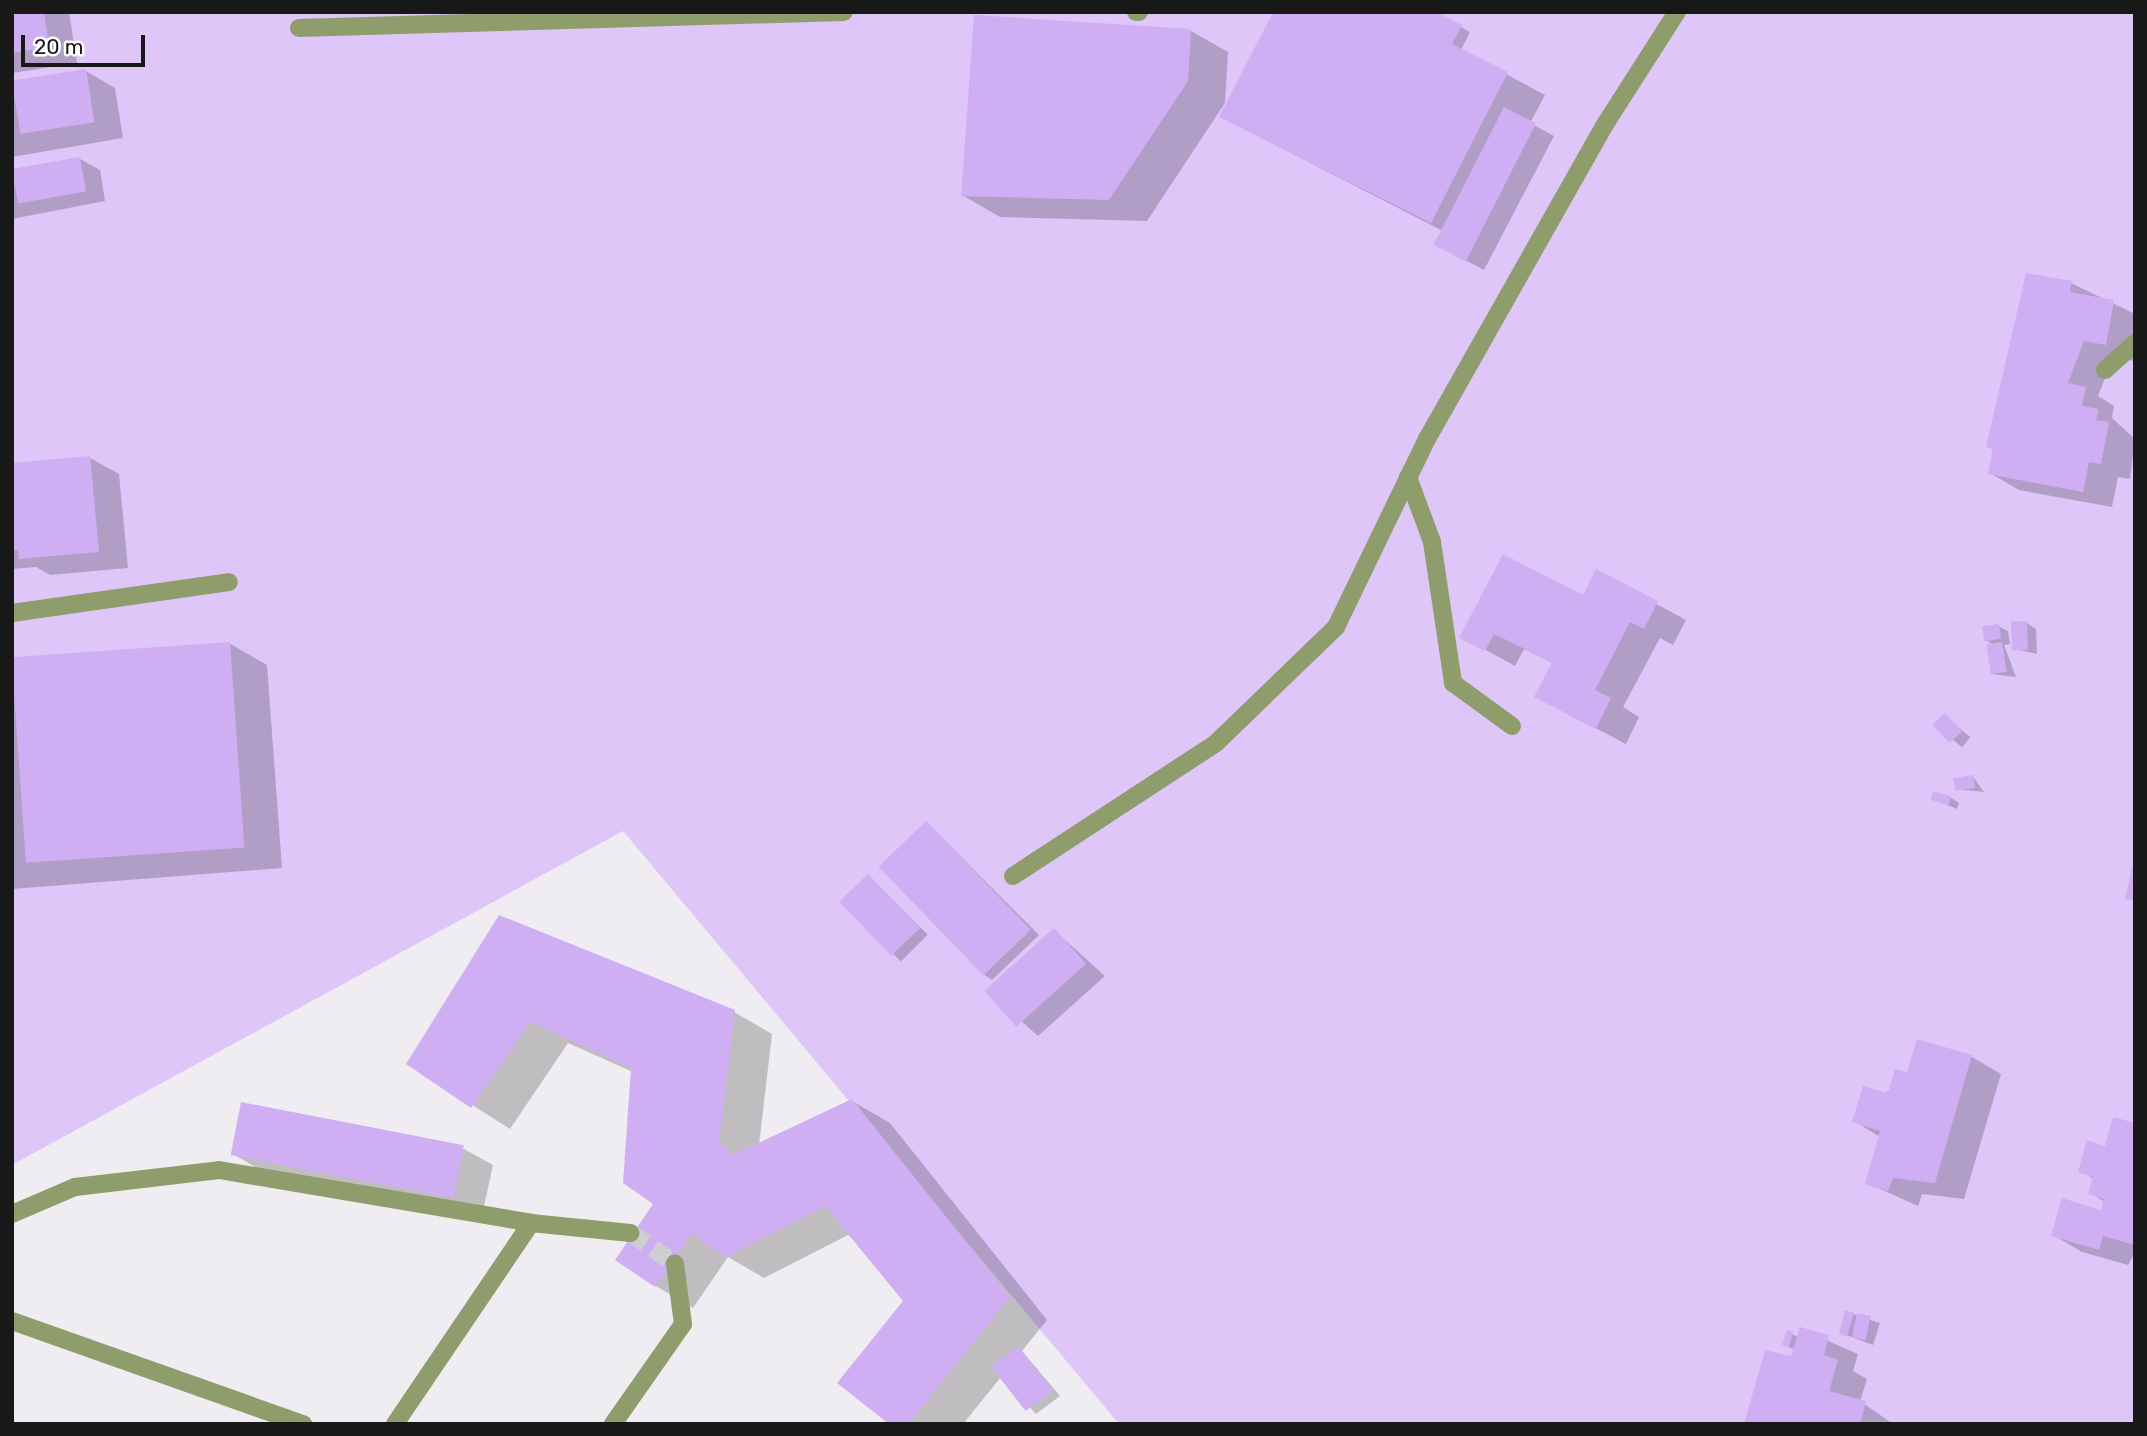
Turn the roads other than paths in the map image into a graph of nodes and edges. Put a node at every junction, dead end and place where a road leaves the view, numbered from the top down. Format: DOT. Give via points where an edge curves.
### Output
graph roads {
  1 [pos="845,12"];
  2 [pos="1677,12"];
  3 [pos="299,28"];
  4 [pos="2135,343"];
  5 [pos="2105,370"];
  6 [pos="1408,477"];
  7 [pos="229,582"];
  8 [pos="12,613"];
  9 [pos="1513,726"];
  10 [pos="1013,876"];
  11 [pos="12,1214"];
  12 [pos="531,1223"];
  13 [pos="631,1233"];
  14 [pos="675,1264"];
  15 [pos="12,1321"];
  16 [pos="303,1424"];
  17 [pos="395,1424"];
  18 [pos="614,1424"];
  1 -- 3 [label="street"];
  2 -- 6 [label="street" via="1604,126"];
  4 -- 5 [label="street"];
  6 -- 9 [label="street" via="1432,542 1452,683"];
  6 -- 10 [label="street" via="1336,627 1216,743"];
  7 -- 8 [label="street"];
  11 -- 12 [label="street" via="75,1186 219,1170"];
  12 -- 13 [label="street"];
  12 -- 17 [label="street"];
  14 -- 18 [label="street" via="683,1324"];
  15 -- 16 [label="street"];
}
